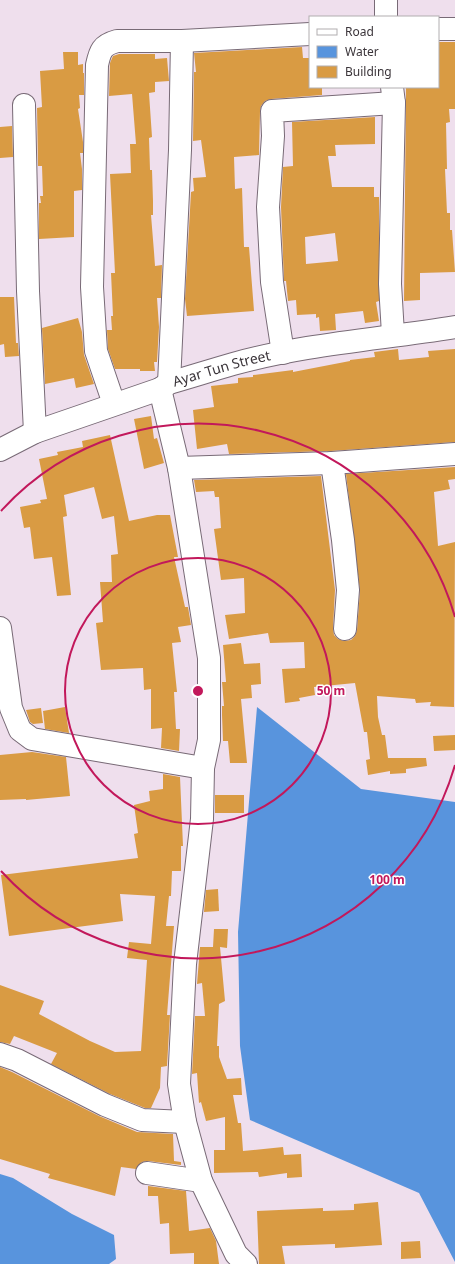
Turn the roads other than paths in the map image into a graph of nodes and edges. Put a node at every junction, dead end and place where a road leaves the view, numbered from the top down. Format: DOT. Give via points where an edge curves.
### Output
graph roads {
  1 [pos="386,0"];
  2 [pos="386,16"];
  3 [pos="455,28"];
  4 [pos="439,29"];
  5 [pos="309,34"];
  6 [pos="182,41"];
  7 [pos="393,95"];
  8 [pos="24,104"];
  9 [pos="455,327"];
  10 [pos="394,334"];
  11 [pos="283,353"];
  12 [pos="164,386"];
  13 [pos="114,404"];
  14 [pos="35,432"];
  15 [pos="0,450"];
  16 [pos="455,454"];
  17 [pos="332,463"];
  18 [pos="179,468"];
  19 [pos="345,629"];
  20 [pos="0,634"];
  21 [pos="203,768"];
  22 [pos="0,1054"];
  23 [pos="185,1122"];
  24 [pos="147,1173"];
  25 [pos="200,1181"];
  26 [pos="246,1264"];
  1 -- 2 [label="street"];
  3 -- 4 [label="street"];
  5 -- 6 [label="street"];
  6 -- 12 [label="street" via="180,150"];
  6 -- 13 [label="street" via="117,40 100,51 97,65 92,287 96,350"];
  7 -- 10 [label="street" via="390,284"];
  7 -- 11 [label="street" via="272,112 273,136 268,207 272,282"];
  8 -- 14 [label="street" via="28,291"];
  9 -- 10 [label="street, Ayar Tun Street"];
  10 -- 11 [label="street, Ayar Tun Street"];
  11 -- 12 [label="street, Ayar Tun Street" via="234,364"];
  12 -- 13 [label="street, Ayar Tun Street"];
  12 -- 18 [label="street"];
  13 -- 14 [label="street, Ayar Tun Street"];
  14 -- 15 [label="street, Ayar Tun Street"];
  16 -- 17 [label="street"];
  17 -- 18 [label="street"];
  17 -- 19 [label="street" via="348,590"];
  18 -- 21 [label="street" via="209,658 209,740"];
  20 -- 21 [label="street" via="11,708 20,730 32,739"];
  21 -- 23 [label="street" via="202,819 185,964 180,1046 179,1084"];
  22 -- 23 [label="street" via="18,1060 105,1105 142,1120"];
  23 -- 25 [label="street"];
  24 -- 25 [label="street"];
  25 -- 26 [label="street" via="236,1254"];
}
